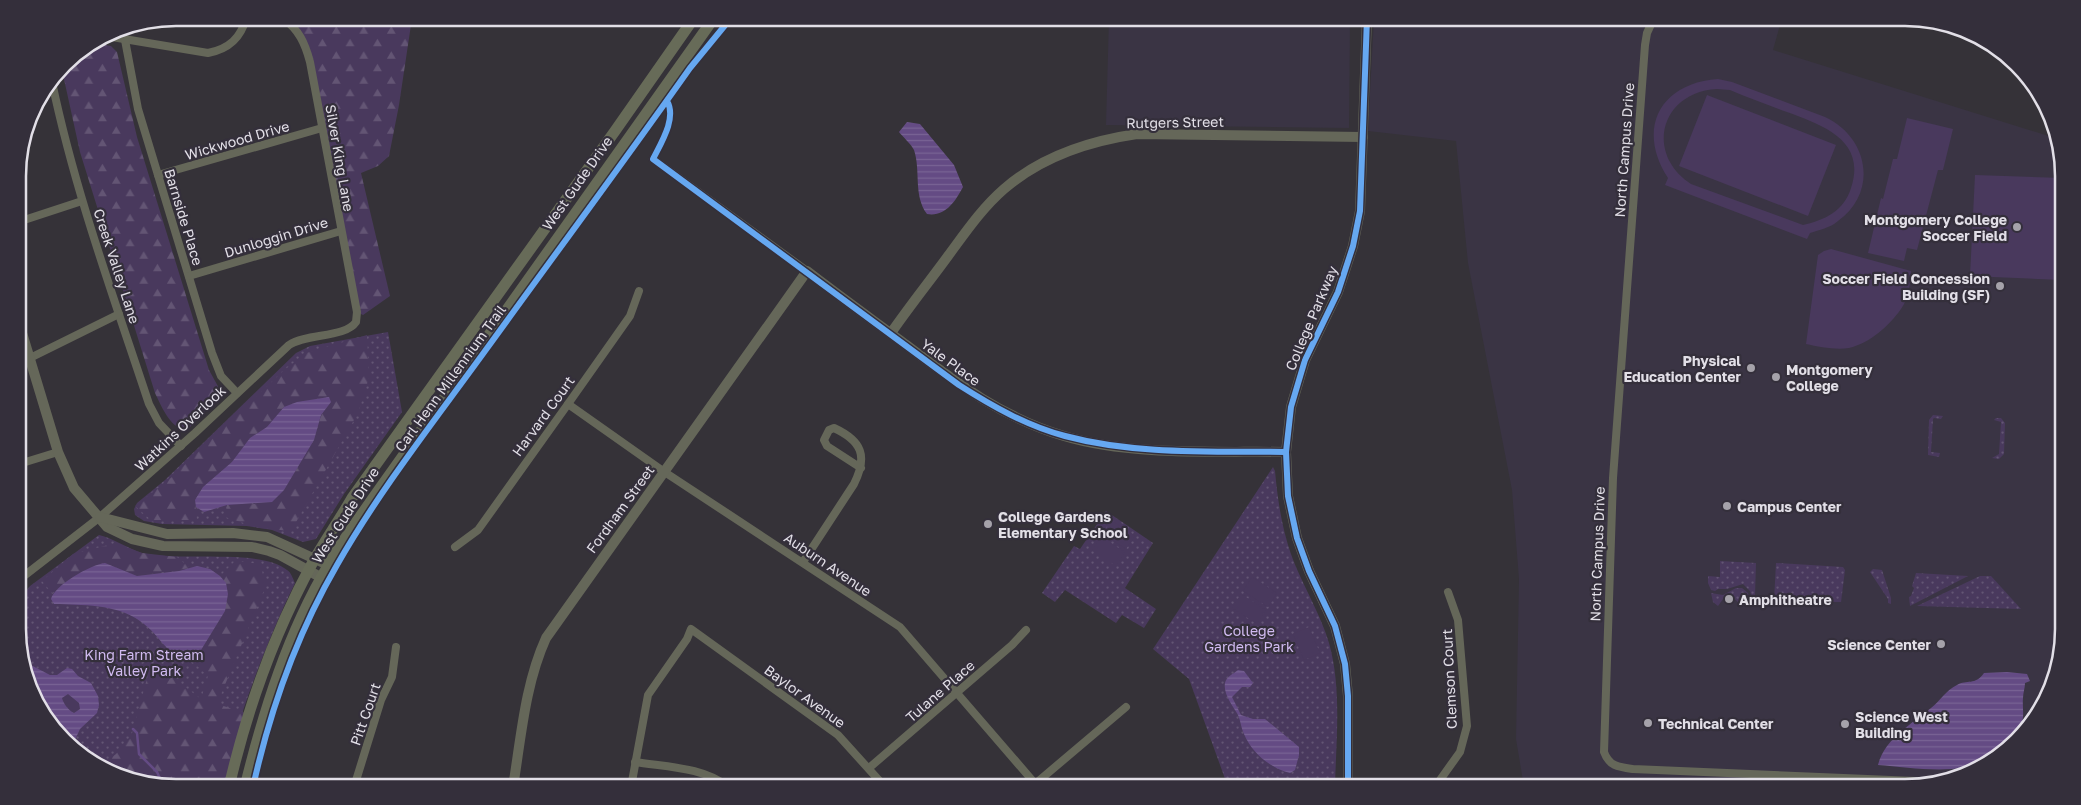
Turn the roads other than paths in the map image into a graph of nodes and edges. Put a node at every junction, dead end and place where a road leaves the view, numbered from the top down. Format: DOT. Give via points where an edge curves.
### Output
graph roads {
  1 [pos="1650,26"];
  2 [pos="243,27"];
  3 [pos="293,27"];
  4 [pos="688,27"];
  5 [pos="708,27"];
  6 [pos="1365,29"];
  7 [pos="118,38"];
  8 [pos="125,40"];
  9 [pos="54,91"];
  10 [pos="322,128"];
  11 [pos="1363,137"];
  12 [pos="653,159"];
  13 [pos="158,175"];
  14 [pos="82,201"];
  15 [pos="27,219"];
  16 [pos="341,231"];
  17 [pos="806,272"];
  18 [pos="189,276"];
  19 [pos="639,291"];
  20 [pos="357,312"];
  21 [pos="119,314"];
  22 [pos="891,333"];
  23 [pos="27,347"];
  24 [pos="30,358"];
  25 [pos="27,359"];
  26 [pos="237,393"];
  27 [pos="568,404"];
  28 [pos="181,446"];
  29 [pos="58,452"];
  30 [pos="1286,452"];
  31 [pos="26,462"];
  32 [pos="861,468"];
  33 [pos="663,471"];
  34 [pos="100,517"];
  35 [pos="456,547"];
  36 [pos="315,558"];
  37 [pos="803,562"];
  38 [pos="328,565"];
  39 [pos="308,571"];
  40 [pos="26,573"];
  41 [pos="322,578"];
  42 [pos="1448,592"];
  43 [pos="1026,630"];
  44 [pos="396,647"];
  45 [pos="957,692"];
  46 [pos="1126,707"];
  47 [pos="635,762"];
  48 [pos="869,768"];
  49 [pos="1348,778"];
  50 [pos="1441,778"];
  51 [pos="1845,778"];
  52 [pos="231,779"];
  53 [pos="247,779"];
  54 [pos="357,779"];
  55 [pos="514,779"];
  56 [pos="632,779"];
  57 [pos="713,779"];
  58 [pos="878,779"];
  59 [pos="1031,779"];
  60 [pos="1045,779"];
  1 -- 51 [label="street, North Campus Drive" via="1645,45 1613,478 1604,752 1613,765 1632,769"];
  2 -- 8 [label="street" via="236,40 223,49 208,53"];
  3 -- 10 [label="street, Silver King Lane" via="307,49"];
  4 -- 36 [label="main road, West Gude Drive" via="352,498"];
  5 -- 38 [label="main road, West Gude Drive"];
  6 -- 11 [label="street, College Parkway"];
  7 -- 8 [label="street"];
  8 -- 13 [label="street, Barnside Place" via="138,109"];
  9 -- 14 [label="street, Creek Valley Lane"];
  10 -- 13 [label="street, Wickwood Drive"];
  10 -- 16 [label="street, Silver King Lane"];
  11 -- 22 [label="street, Rutgers Street" via="1137,134 1104,139 1065,152 1037,166 991,201"];
  11 -- 30 [label="street, College Parkway" via="1360,211 1353,246 1338,292 1306,360 1291,407"];
  12 -- 17 [label="street, Yale Place"];
  13 -- 18 [label="street, Barnside Place"];
  14 -- 15 [label="street"];
  14 -- 21 [label="street, Creek Valley Lane"];
  16 -- 18 [label="street, Dunloggin Drive"];
  16 -- 20 [label="street, Silver King Lane"];
  17 -- 22 [label="street, Yale Place"];
  17 -- 33 [label="street, Fordham Street"];
  18 -- 26 [label="street, Barnside Place" via="218,371"];
  19 -- 27 [label="street, Harvard Court" via="630,316"];
  20 -- 26 [label="street, Watkins Overlook" via="356,322 348,330 297,340 289,345"];
  21 -- 24 [label="street"];
  21 -- 28 [label="street, Creek Valley Lane" via="152,413"];
  22 -- 30 [label="street, Yale Place" via="959,385 990,404 1023,421 1064,436 1140,449"];
  23 -- 24 [label="street"];
  24 -- 25 [label="street"];
  24 -- 29 [label="street"];
  26 -- 28 [label="street, Watkins Overlook"];
  27 -- 33 [label="street, Auburn Avenue"];
  27 -- 35 [label="street, Harvard Court" via="478,530"];
  28 -- 34 [label="street, Watkins Overlook"];
  29 -- 31 [label="street"];
  29 -- 34 [label="street" via="74,488"];
  30 -- 49 [label="street, College Parkway" via="1288,496 1297,538 1335,626 1345,664"];
  32 -- 32 [label="street" via="861,456 855,441 834,428 829,430 824,440 827,446"];
  32 -- 37 [label="street"];
  33 -- 37 [label="street, Auburn Avenue"];
  33 -- 55 [label="street, Fordham Street" via="546,638 531,681"];
  34 -- 36 [label="street" via="153,532 267,537"];
  34 -- 39 [label="street" via="107,527 149,544 252,547 280,555"];
  34 -- 40 [label="street, Watkins Overlook"];
  36 -- 38 [label="street"];
  36 -- 39 [label="main road, West Gude Drive"];
  37 -- 45 [label="street, Auburn Avenue" via="900,628"];
  38 -- 41 [label="main road, West Gude Drive"];
  39 -- 41 [label="street"];
  39 -- 52 [label="main road, West Gude Drive" via="269,657"];
  41 -- 53 [label="main road, West Gude Drive" via="293,635 272,688"];
  42 -- 50 [label="street, Clemson Court" via="1458,620 1467,726 1460,752"];
  43 -- 45 [label="street, Tulane Place"];
  44 -- 54 [label="street, Pitt Court" via="392,677"];
  45 -- 48 [label="street, Tulane Place"];
  45 -- 59 [label="street, Auburn Avenue"];
  46 -- 60 [label="street"];
  47 -- 48 [label="street, Baylor Avenue" via="648,695 692,629 838,735"];
  47 -- 56 [label="street"];
  47 -- 57 [label="street" via="701,773"];
  48 -- 58 [label="street, Baylor Avenue"];
}
